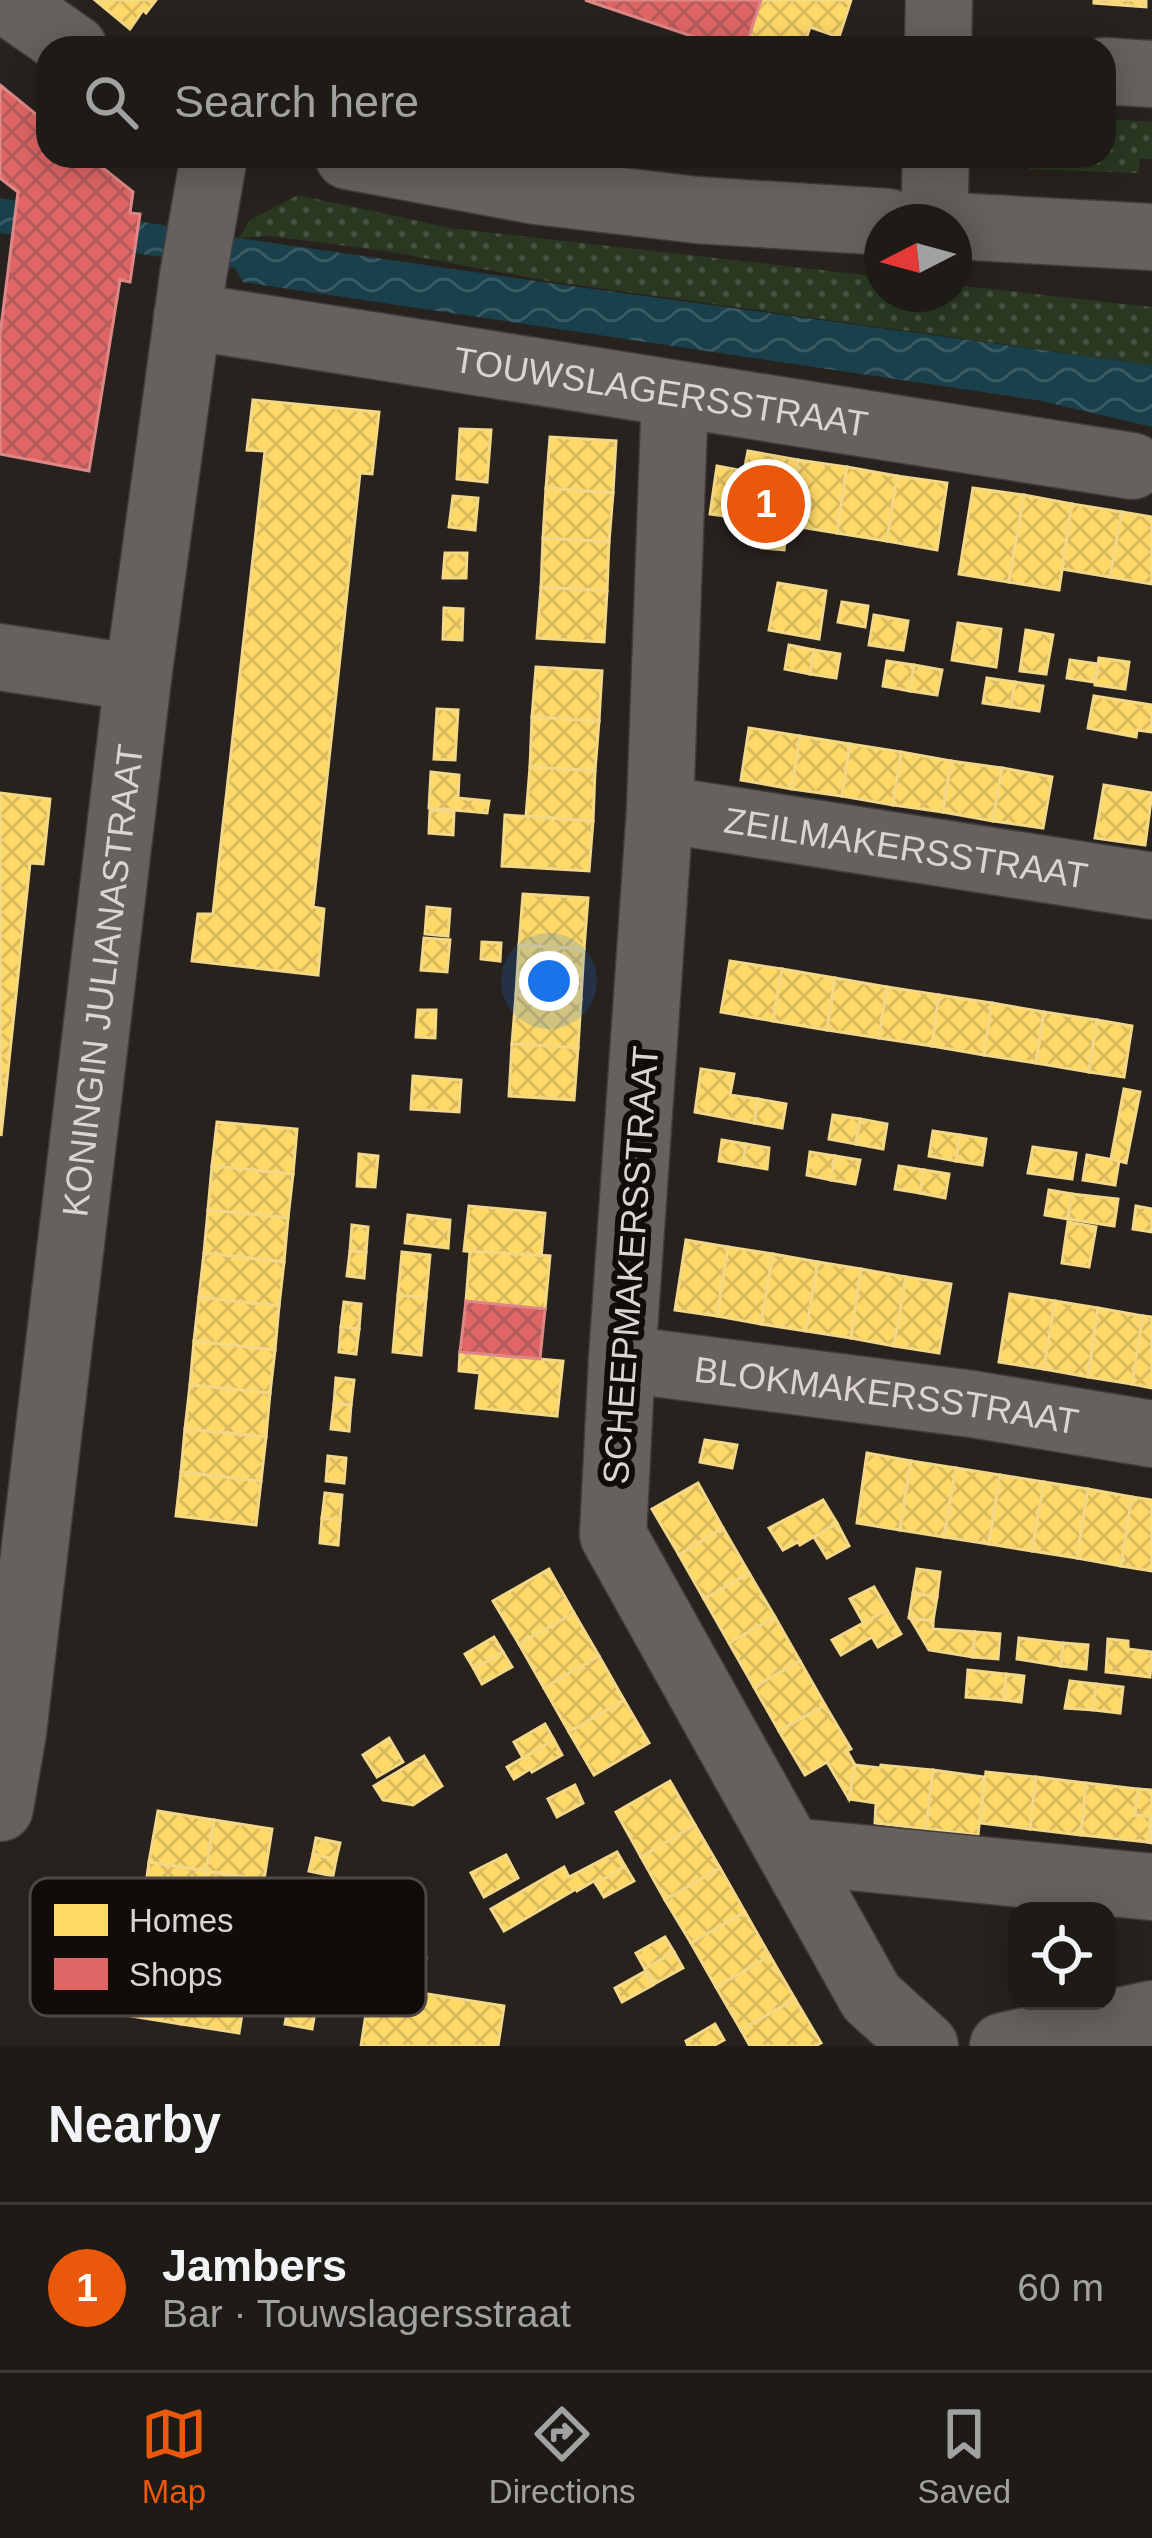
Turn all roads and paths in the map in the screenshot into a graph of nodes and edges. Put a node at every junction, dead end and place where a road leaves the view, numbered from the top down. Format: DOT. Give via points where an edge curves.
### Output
graph roads {
  1 [pos="5,0"];
  2 [pos="939,0"];
  3 [pos="57,36"];
  4 [pos="938,36"];
  5 [pos="1116,72"];
  6 [pos="1152,74"];
  7 [pos="485,168"];
  8 [pos="936,168"];
  9 [pos="542,173"];
  10 [pos="208,184"];
  11 [pos="935,204"];
  12 [pos="864,220"];
  13 [pos="972,227"];
  14 [pos="1152,237"];
  15 [pos="190,296"];
  16 [pos="675,394"];
  17 [pos="1132,466"];
  18 [pos="0,657"];
  19 [pos="138,678"];
  20 [pos="660,809"];
  21 [pos="1152,886"];
  22 [pos="622,1359"];
  23 [pos="1152,1434"];
  24 [pos="0,1808"];
  25 [pos="790,1851"];
  26 [pos="1152,1887"];
  27 [pos="1152,2014"];
  28 [pos="925,2046"];
  29 [pos="1003,2046"];
  1 -- 3 [label="street"];
  2 -- 4 [label="street"];
  5 -- 6 [label="street"];
  7 -- 9 [label="street"];
  8 -- 11 [label="street"];
  9 -- 12 [label="street" via="697,210"];
  10 -- 15 [label="street, KONINGIN JULIANASTRAAT"];
  13 -- 14 [label="street"];
  15 -- 16 [label="street, TOUWSLAGERSSTRAAT"];
  15 -- 19 [label="street, KONINGIN JULIANASTRAAT"];
  16 -- 17 [label="street, TOUWSLAGERSSTRAAT"];
  16 -- 20 [label="street, SCHEEPMAKERSSTRAAT"];
  18 -- 19 [label="street"];
  19 -- 24 [label="street, KONINGIN JULIANASTRAAT"];
  20 -- 21 [label="street, ZEILMAKERSSTRAAT"];
  20 -- 22 [label="street, SCHEEPMAKERSSTRAAT"];
  22 -- 23 [label="street, BLOKMAKERSSTRAAT"];
  22 -- 25 [label="street, SCHEEPMAKERSSTRAAT" via="613,1535"];
  25 -- 26 [label="street"];
  25 -- 28 [label="street, SCHEEPMAKERSSTRAAT" via="871,1997"];
  27 -- 29 [label="street"];
}
